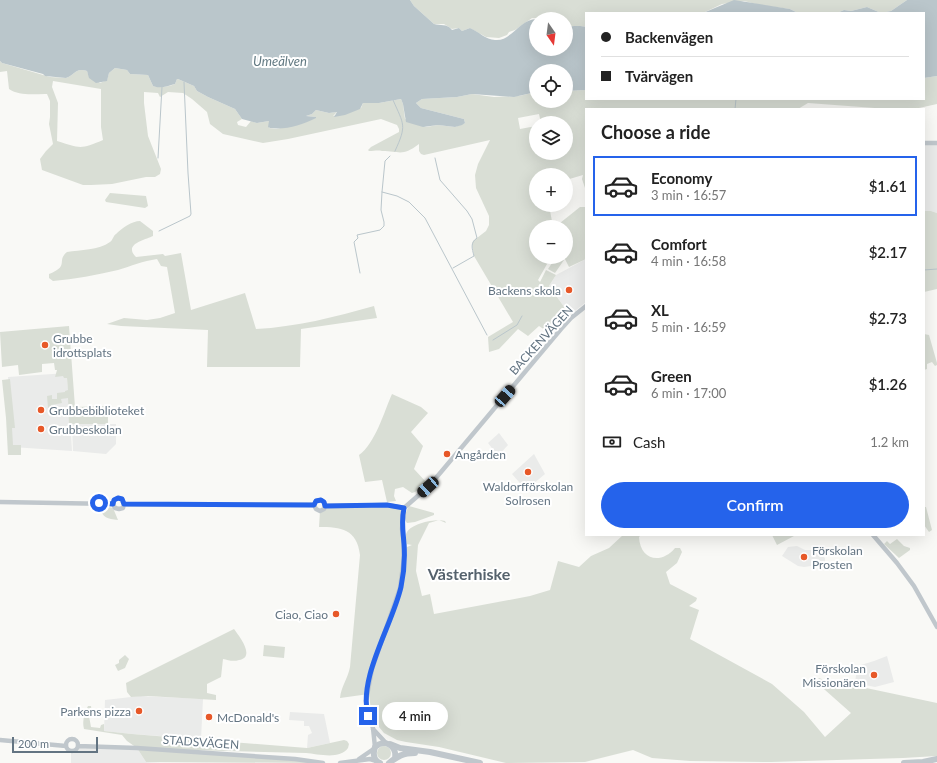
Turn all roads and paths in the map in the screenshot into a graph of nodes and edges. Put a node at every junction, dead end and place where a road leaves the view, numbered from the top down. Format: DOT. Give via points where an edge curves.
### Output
graph roads {
  1 [pos="937,143"];
  2 [pos="925,144"];
  3 [pos="585,307"];
  4 [pos="0,502"];
  5 [pos="113,504"];
  6 [pos="124,504"];
  7 [pos="314,505"];
  8 [pos="325,506"];
  9 [pos="404,508"];
  10 [pos="873,536"];
  11 [pos="937,627"];
  12 [pos="373,728"];
  13 [pos="0,740"];
  14 [pos="387,743"];
  15 [pos="66,746"];
  16 [pos="78,746"];
  17 [pos="375,747"];
  18 [pos="395,758"];
  19 [pos="937,759"];
  20 [pos="358,760"];
  21 [pos="378,762"];
  22 [pos="322,763"];
  23 [pos="340,763"];
  24 [pos="390,763"];
  25 [pos="465,763"];
  26 [pos="480,763"];
  27 [pos="904,763"];
  1 -- 2 [label="street"];
  3 -- 9 [label="street, BACKENVÄGEN" via="561,329 437,477"];
  4 -- 5 [label="street"];
  5 -- 6 [label="street" via="119,509 123,508"];
  5 -- 6 [label="street" via="118,498 122,499"];
  6 -- 7 [label="street"];
  7 -- 8 [label="street" via="320,511"];
  7 -- 8 [label="street" via="316,501 321,500"];
  8 -- 9 [label="street" via="387,505"];
  9 -- 12 [label="street" via="404,558 400,588 372,669 366,701"];
  10 -- 11 [label="street" via="914,586"];
  12 -- 14 [label="street"];
  12 -- 17 [label="street"];
  13 -- 15 [label="street"];
  14 -- 17 [label="highway"];
  14 -- 18 [label="highway" via="394,749"];
  14 -- 26 [label="highway" via="400,748"];
  15 -- 16 [label="street" via="71,752"];
  15 -- 16 [label="street" via="68,741 73,739 78,742"];
  16 -- 22 [label="street, STADSVÄGEN" via="295,759"];
  17 -- 20 [label="street"];
  17 -- 21 [label="highway" via="374,754"];
  18 -- 24 [label="highway"];
  18 -- 25 [label="highway" via="415,753"];
  19 -- 27 [label="highway"];
  20 -- 21 [label="street" via="370,759"];
  20 -- 23 [label="street"];
}
